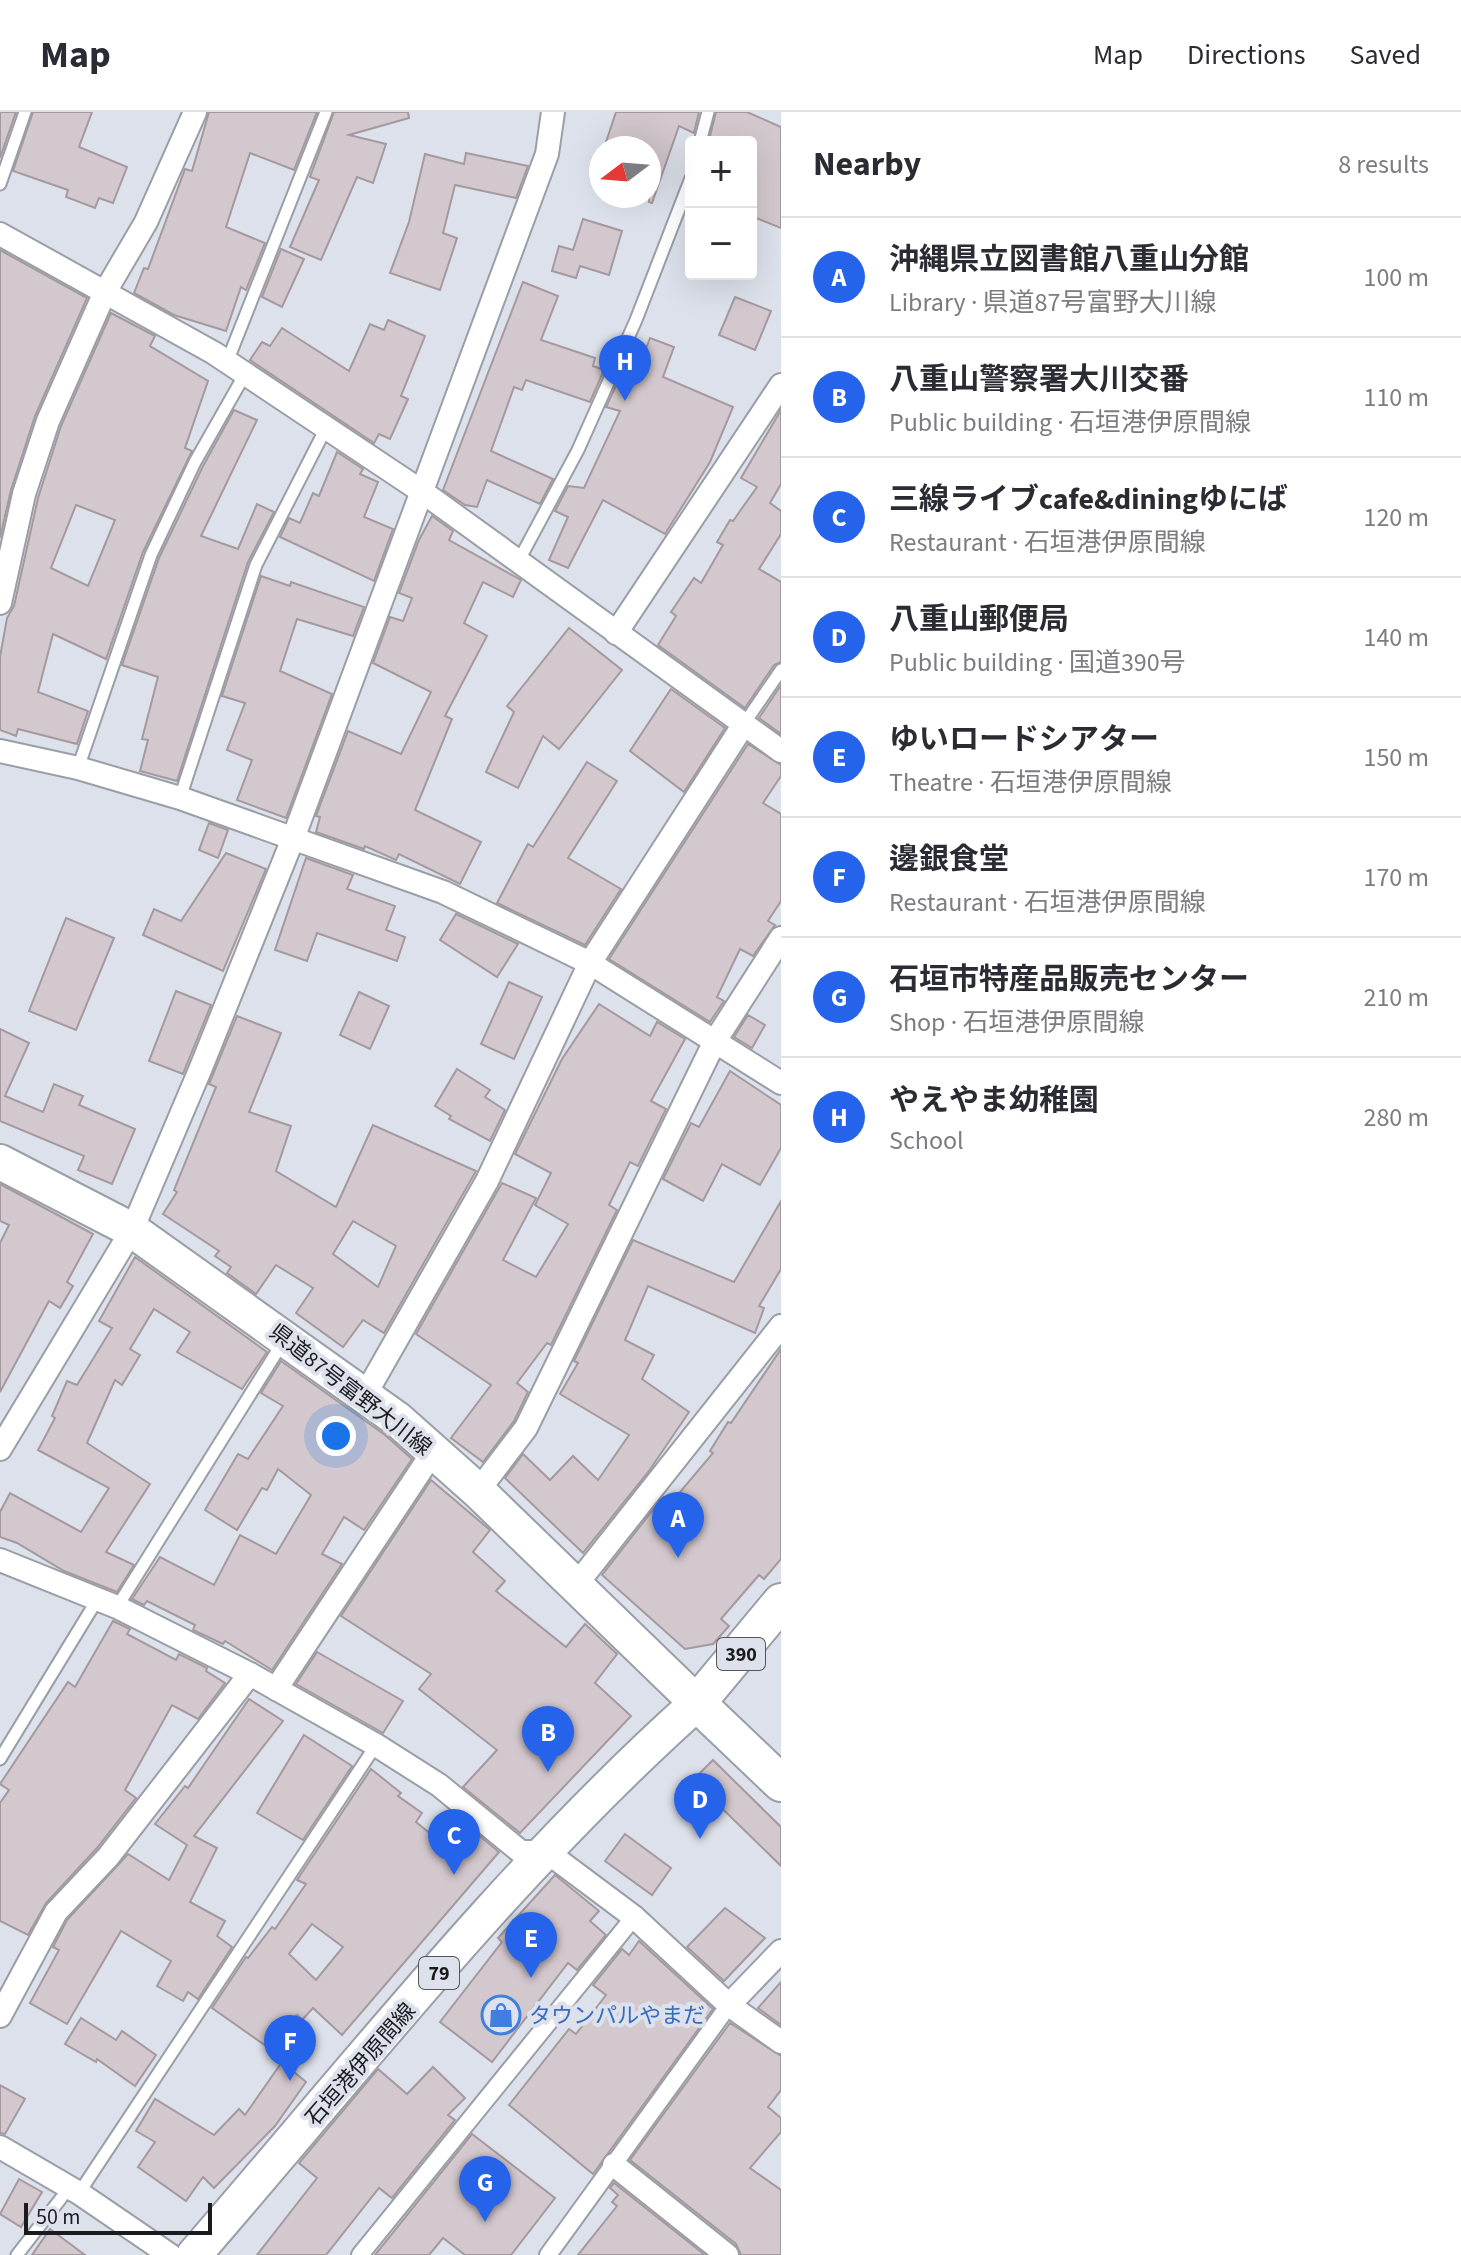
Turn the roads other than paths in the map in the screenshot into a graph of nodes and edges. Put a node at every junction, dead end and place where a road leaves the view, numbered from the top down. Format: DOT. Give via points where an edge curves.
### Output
graph roads {
  1 [pos="25,112"];
  2 [pos="195,112"];
  3 [pos="326,112"];
  4 [pos="553,112"];
  5 [pos="708,112"];
  6 [pos="702,136"];
  7 [pos="0,184"];
  8 [pos="685,193"];
  9 [pos="0,234"];
  10 [pos="105,292"];
  11 [pos="236,368"];
  12 [pos="781,385"];
  13 [pos="326,428"];
  14 [pos="424,493"];
  15 [pos="518,562"];
  16 [pos="0,603"];
  17 [pos="616,633"];
  18 [pos="781,670"];
  19 [pos="744,724"];
  20 [pos="0,751"];
  21 [pos="781,751"];
  22 [pos="78,768"];
  23 [pos="180,798"];
  24 [pos="294,836"];
  25 [pos="781,938"];
  26 [pos="590,963"];
  27 [pos="715,1041"];
  28 [pos="781,1083"];
  29 [pos="0,1162"];
  30 [pos="132,1230"];
  31 [pos="781,1326"];
  32 [pos="285,1338"];
  33 [pos="365,1395"];
  34 [pos="0,1449"];
  35 [pos="433,1452"];
  36 [pos="478,1491"];
  37 [pos="0,1560"];
  38 [pos="576,1585"];
  39 [pos="781,1602"];
  40 [pos="107,1603"];
  41 [pos="250,1674"];
  42 [pos="276,1689"];
  43 [pos="697,1703"];
  44 [pos="376,1745"];
  45 [pos="0,1759"];
  46 [pos="781,1783"];
  47 [pos="547,1852"];
  48 [pos="634,1917"];
  49 [pos="781,1951"];
  50 [pos="729,2005"];
  51 [pos="0,2016"];
  52 [pos="781,2042"];
  53 [pos="0,2147"];
  54 [pos="614,2165"];
  55 [pos="74,2191"];
  56 [pos="17,2255"];
  57 [pos="170,2255"];
  58 [pos="194,2255"];
  59 [pos="360,2255"];
  60 [pos="548,2255"];
  61 [pos="727,2255"];
  1 -- 7 [label="lane"];
  2 -- 10 [label="street" via="146,222"];
  3 -- 11 [label="lane"];
  4 -- 14 [label="street" via="547,154"];
  5 -- 6 [label="lane"];
  8 -- 15 [label="lane" via="578,450"];
  9 -- 10 [label="street"];
  10 -- 11 [label="street"];
  10 -- 16 [label="street" via="48,421 24,494"];
  11 -- 13 [label="street"];
  11 -- 22 [label="lane" via="151,555"];
  12 -- 17 [label="street"];
  13 -- 14 [label="street"];
  13 -- 23 [label="lane" via="256,565"];
  14 -- 15 [label="street"];
  14 -- 24 [label="street"];
  15 -- 17 [label="street"];
  17 -- 19 [label="street"];
  18 -- 19 [label="lane"];
  19 -- 21 [label="street"];
  19 -- 26 [label="street"];
  20 -- 22 [label="street"];
  22 -- 23 [label="street"];
  23 -- 24 [label="street"];
  24 -- 26 [label="street" via="443,892"];
  24 -- 30 [label="street"];
  25 -- 27 [label="street"];
  26 -- 27 [label="street"];
  26 -- 33 [label="street" via="487,1181"];
  27 -- 28 [label="street"];
  27 -- 36 [label="street" via="526,1428"];
  29 -- 30 [label="main road, 県道87号富野大川線"];
  30 -- 32 [label="main road, 県道87号富野大川線"];
  30 -- 34 [label="street"];
  31 -- 38 [label="street"];
  32 -- 33 [label="main road, 県道87号富野大川線"];
  32 -- 40 [label="lane"];
  33 -- 35 [label="main road, 県道87号富野大川線"];
  35 -- 36 [label="main road, 県道87号富野大川線"];
  35 -- 42 [label="street"];
  36 -- 38 [label="main road, 県道87号富野大川線"];
  37 -- 40 [label="street"];
  38 -- 43 [label="main road, 県道87号富野大川線"];
  39 -- 43 [label="highway, 390"];
  40 -- 41 [label="street"];
  40 -- 45 [label="lane"];
  41 -- 42 [label="street"];
  41 -- 51 [label="street" via="108,1857 56,1912"];
  42 -- 44 [label="street"];
  43 -- 46 [label="highway"];
  43 -- 47 [label="main road, 石垣港伊原間線 / 79"];
  44 -- 47 [label="street" via="439,1785 521,1852"];
  44 -- 55 [label="lane"];
  47 -- 48 [label="street"];
  47 -- 58 [label="main road, 石垣港伊原間線 / 79"];
  48 -- 50 [label="street"];
  48 -- 59 [label="street"];
  49 -- 50 [label="street"];
  50 -- 52 [label="street"];
  50 -- 54 [label="street"];
  53 -- 55 [label="street"];
  54 -- 60 [label="street"];
  54 -- 61 [label="street"];
  55 -- 56 [label="lane"];
  55 -- 57 [label="street"];
}
